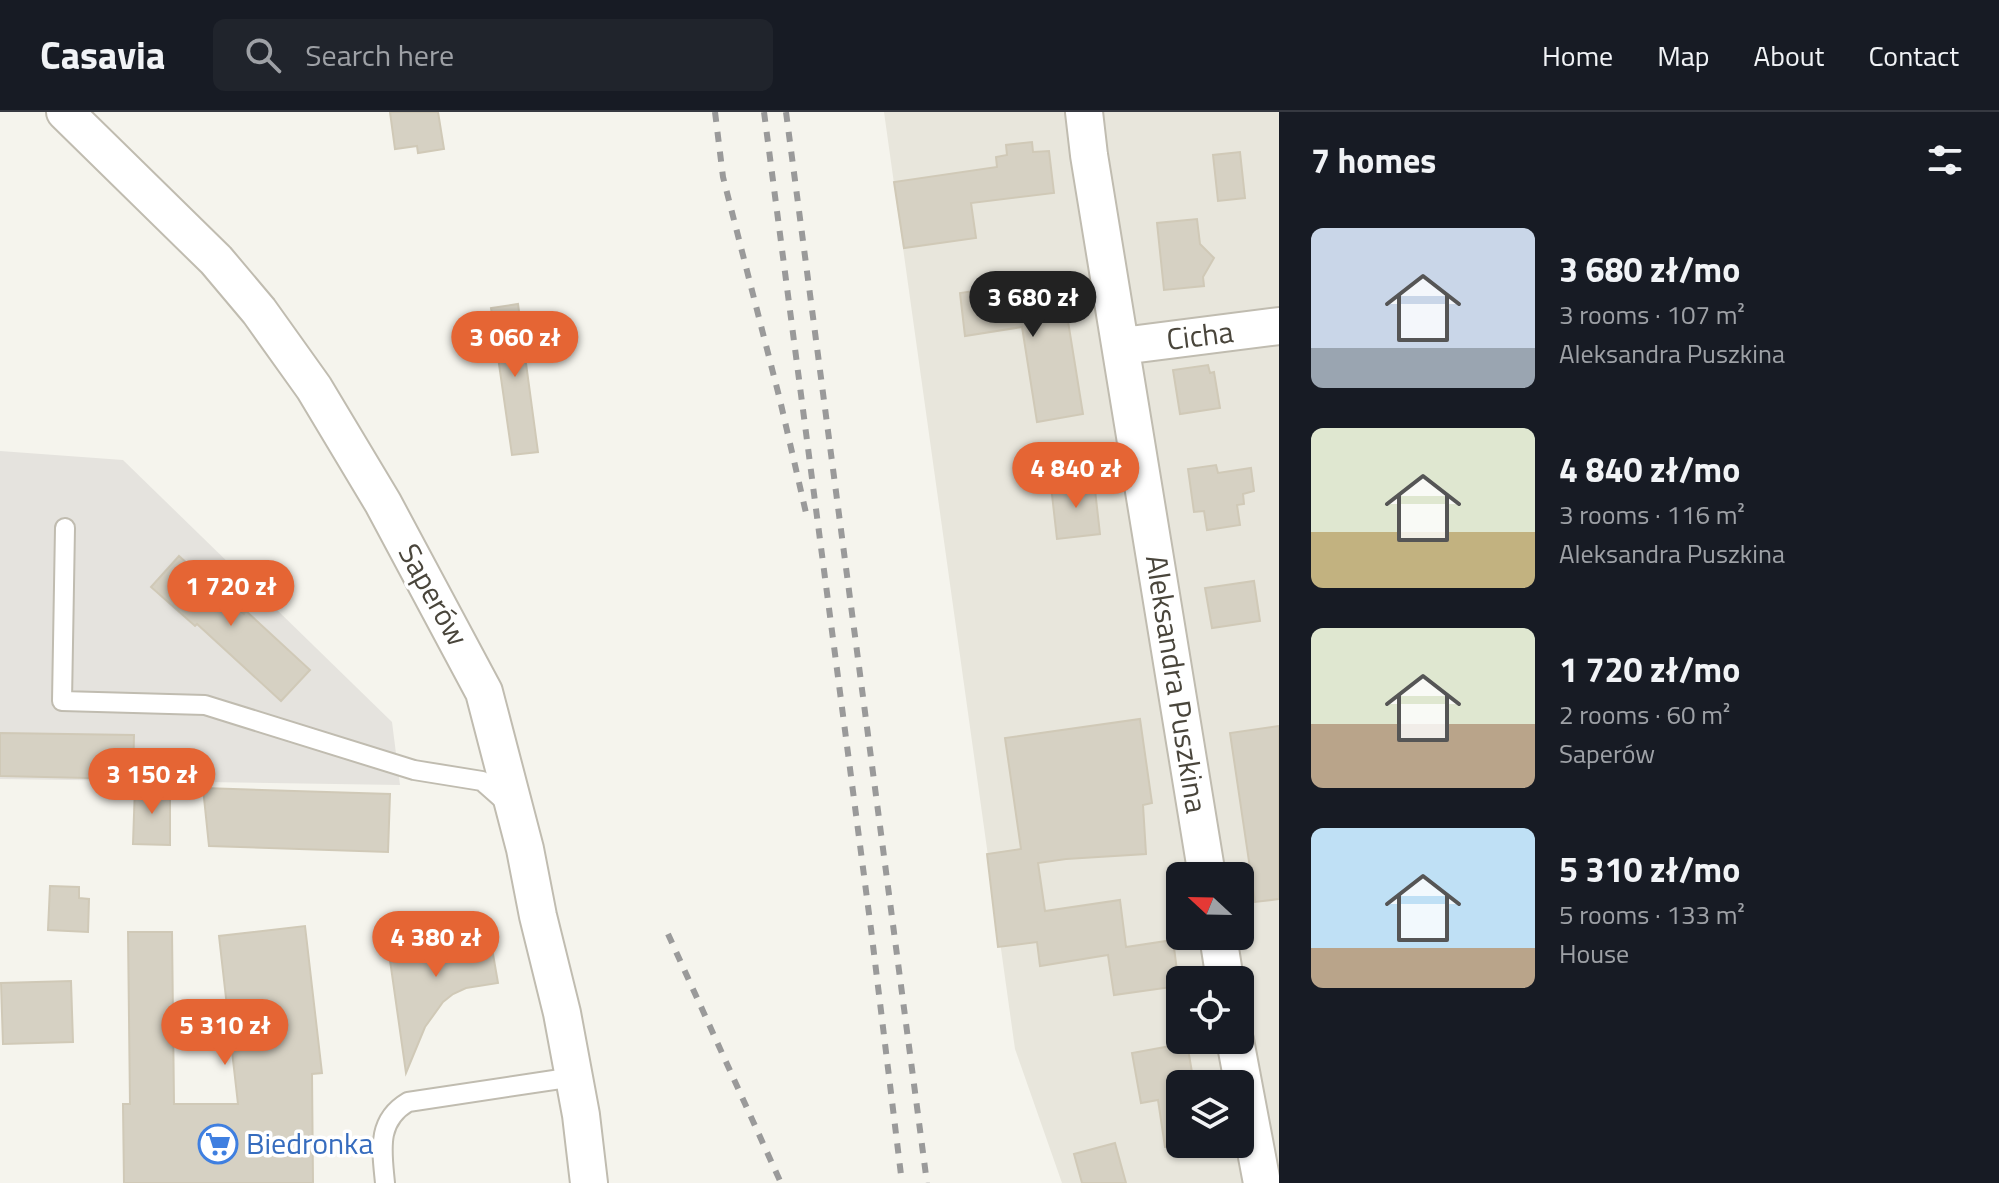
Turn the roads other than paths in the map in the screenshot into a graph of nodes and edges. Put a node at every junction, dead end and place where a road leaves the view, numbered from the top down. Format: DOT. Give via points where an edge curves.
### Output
graph roads {
  1 [pos="65,112"];
  2 [pos="1084,112"];
  3 [pos="1279,326"];
  4 [pos="1122,346"];
  5 [pos="65,528"];
  6 [pos="513,809"];
  7 [pos="1205,862"];
  8 [pos="1238,1054"];
  9 [pos="574,1077"];
  10 [pos="385,1183"];
  11 [pos="589,1183"];
  12 [pos="1262,1183"];
  1 -- 6 [label="street, Saperów" via="216,260 314,388 383,503 484,692"];
  2 -- 4 [label="street, Aleksandra Puszkina"];
  3 -- 4 [label="street, Cicha"];
  4 -- 7 [label="street, Aleksandra Puszkina"];
  5 -- 6 [label="lane" via="62,701 205,705 414,770 482,781"];
  6 -- 9 [label="street, Saperów"];
  8 -- 12 [label="street"];
  9 -- 10 [label="lane" via="408,1102 394,1110 382,1144"];
  9 -- 11 [label="street, Saperów"];
}
